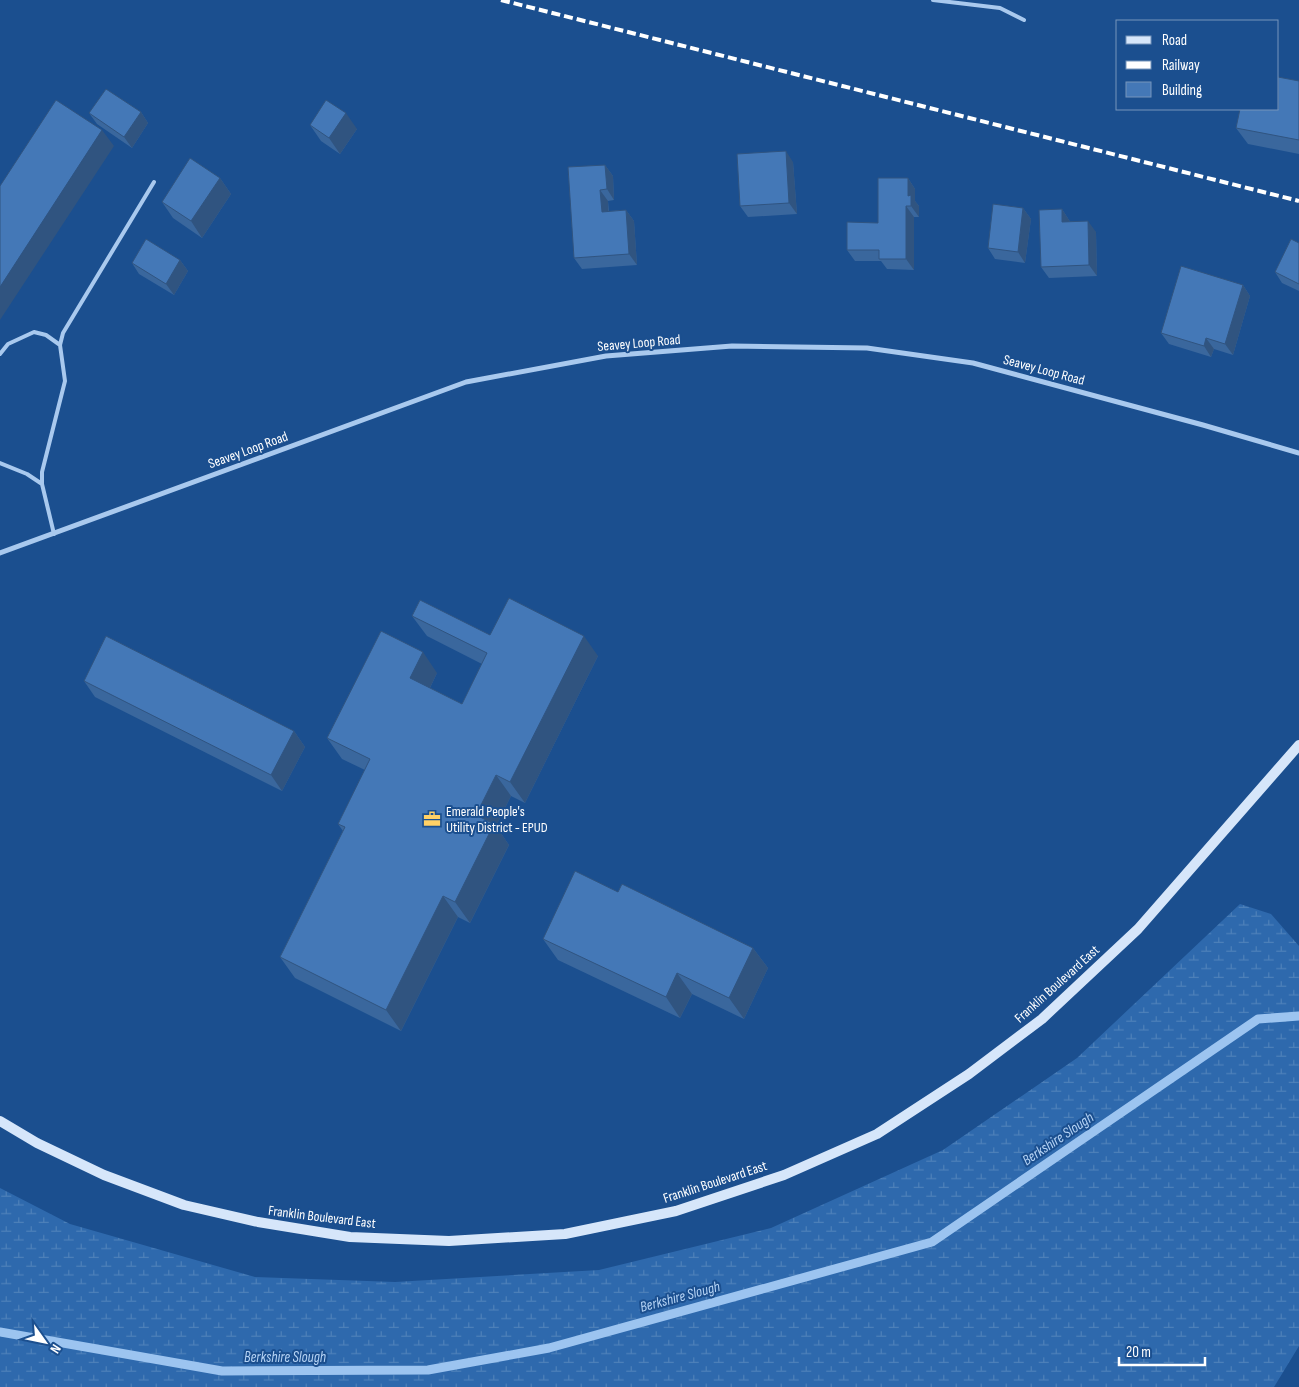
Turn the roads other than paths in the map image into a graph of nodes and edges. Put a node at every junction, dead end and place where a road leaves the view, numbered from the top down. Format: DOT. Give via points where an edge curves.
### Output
graph roads {
  1 [pos="933,0"];
  2 [pos="1024,20"];
  3 [pos="154,182"];
  4 [pos="60,345"];
  5 [pos="0,354"];
  6 [pos="1299,454"];
  7 [pos="0,464"];
  8 [pos="42,484"];
  9 [pos="54,534"];
  10 [pos="0,554"];
  11 [pos="1299,745"];
  12 [pos="0,1121"];
  1 -- 2 [label="lane" via="1000,8"];
  3 -- 4 [label="lane" via="63,333"];
  4 -- 5 [label="lane" via="46,335 34,332 8,344"];
  4 -- 8 [label="lane" via="65,380 42,472"];
  6 -- 9 [label="street, Seavey Loop Road" via="1203,424 973,363 867,348 732,346 606,356 466,382"];
  7 -- 8 [label="lane"];
  8 -- 9 [label="lane"];
  9 -- 10 [label="street, Seavey Loop Road"];
  11 -- 12 [label="main road, Franklin Boulevard East" via="1138,929 1042,1019 969,1074 877,1134 784,1175 676,1212 565,1234 449,1241 350,1236 258,1222 184,1205 104,1175"];
}
